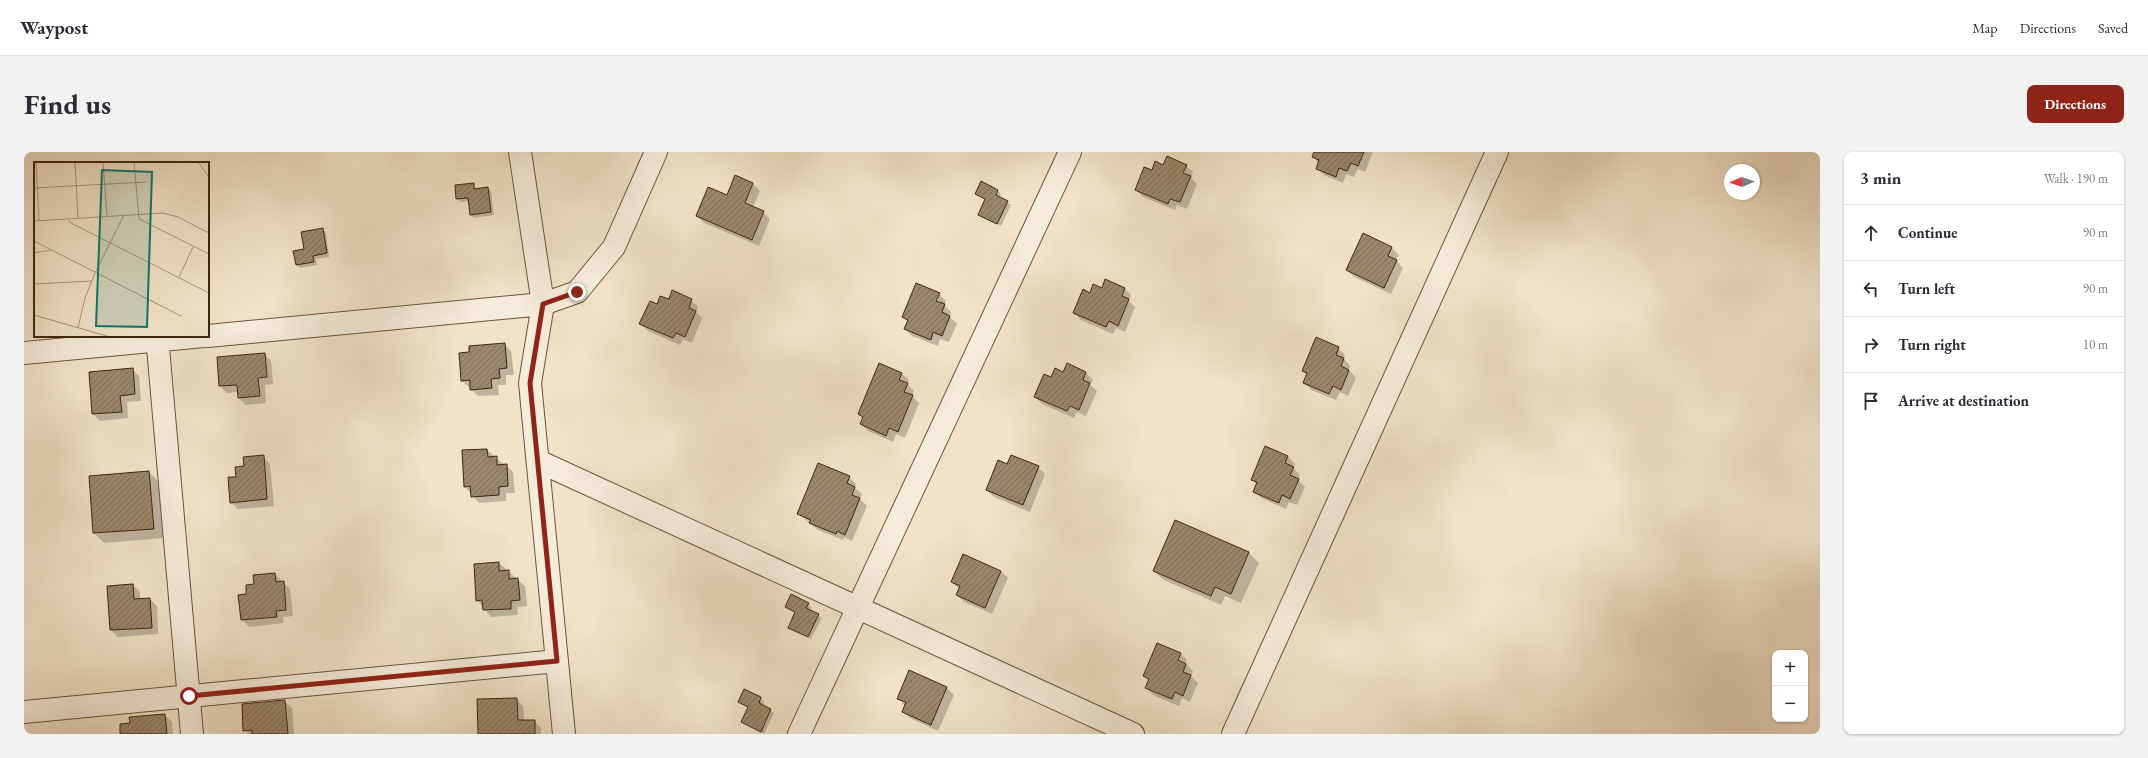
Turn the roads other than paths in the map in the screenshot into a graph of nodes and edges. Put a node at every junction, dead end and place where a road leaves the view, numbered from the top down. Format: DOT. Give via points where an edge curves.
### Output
graph roads {
  1 [pos="520,152"];
  2 [pos="656,152"];
  3 [pos="1070,152"];
  4 [pos="1498,152"];
  5 [pos="543,304"];
  6 [pos="209,336"];
  7 [pos="181,337"];
  8 [pos="158,338"];
  9 [pos="24,353"];
  10 [pos="538,461"];
  11 [pos="857,607"];
  12 [pos="557,661"];
  13 [pos="189,696"];
  14 [pos="24,712"];
  15 [pos="192,734"];
  16 [pos="564,734"];
  17 [pos="799,734"];
  18 [pos="1133,734"];
  19 [pos="1234,734"];
  1 -- 5 [label="street"];
  2 -- 5 [label="street" via="614,247 577,292"];
  3 -- 11 [label="street"];
  4 -- 19 [label="street"];
  5 -- 6 [label="street"];
  5 -- 10 [label="street" via="530,383"];
  7 -- 8 [label="street"];
  8 -- 9 [label="street"];
  8 -- 13 [label="street"];
  10 -- 11 [label="street"];
  10 -- 12 [label="street"];
  11 -- 17 [label="street"];
  11 -- 18 [label="street"];
  12 -- 13 [label="street"];
  12 -- 16 [label="street"];
  13 -- 14 [label="street"];
  13 -- 15 [label="street"];
}
